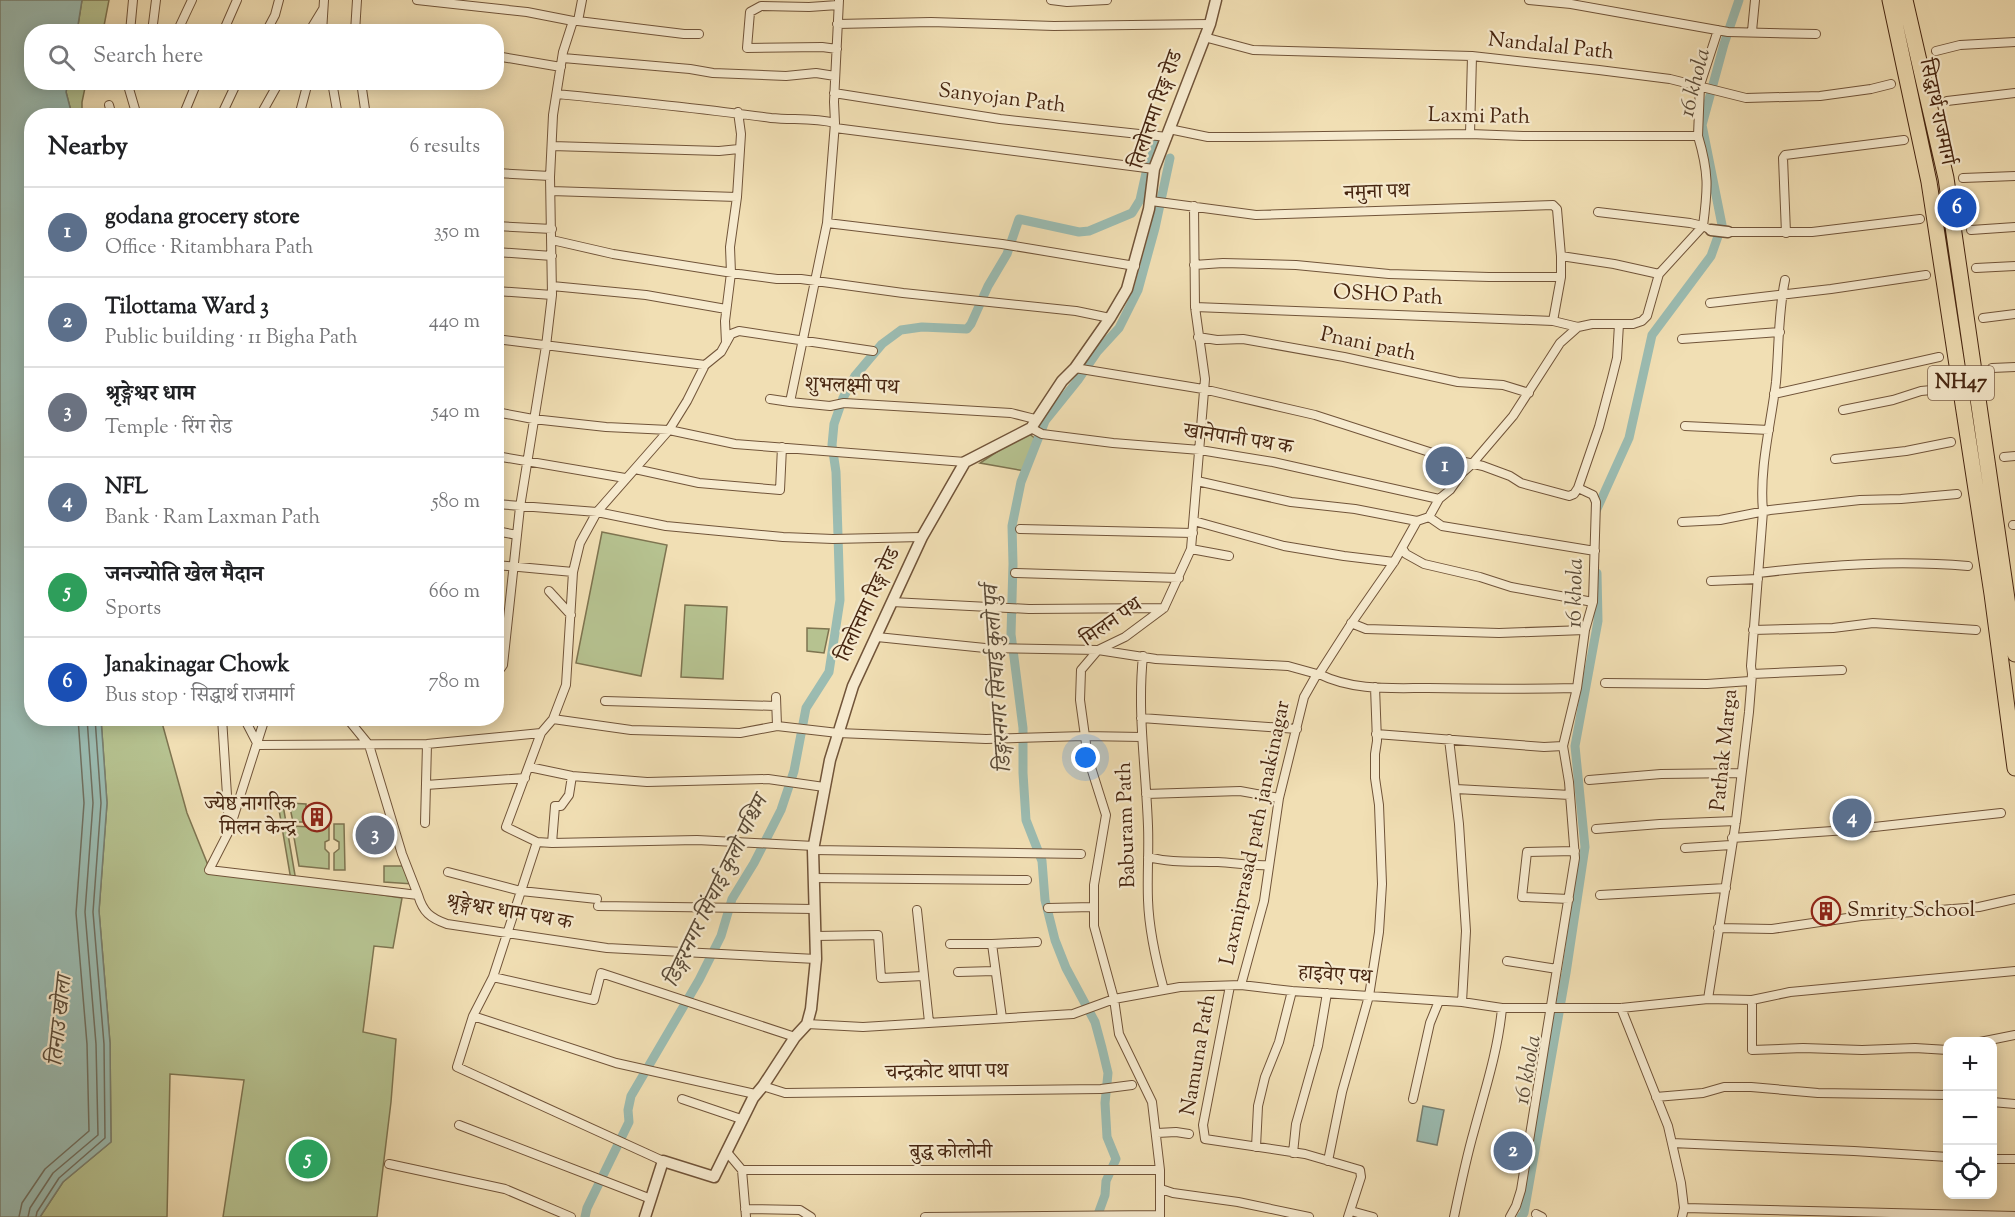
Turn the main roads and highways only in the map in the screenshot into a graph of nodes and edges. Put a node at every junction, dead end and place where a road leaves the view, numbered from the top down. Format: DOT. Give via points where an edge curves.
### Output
graph roads {
  1 [pos="1890,0"];
  2 [pos="1905,0"];
  3 [pos="2015,654"];
  4 [pos="2015,768"];
  1 -- 4 [label="highway, सिद्धार्थ राजमार्ग / NH47" via="1929,182"];
  2 -- 3 [label="highway, सिद्धार्थ राजमार्ग / NH47" via="1946,178"];
}
